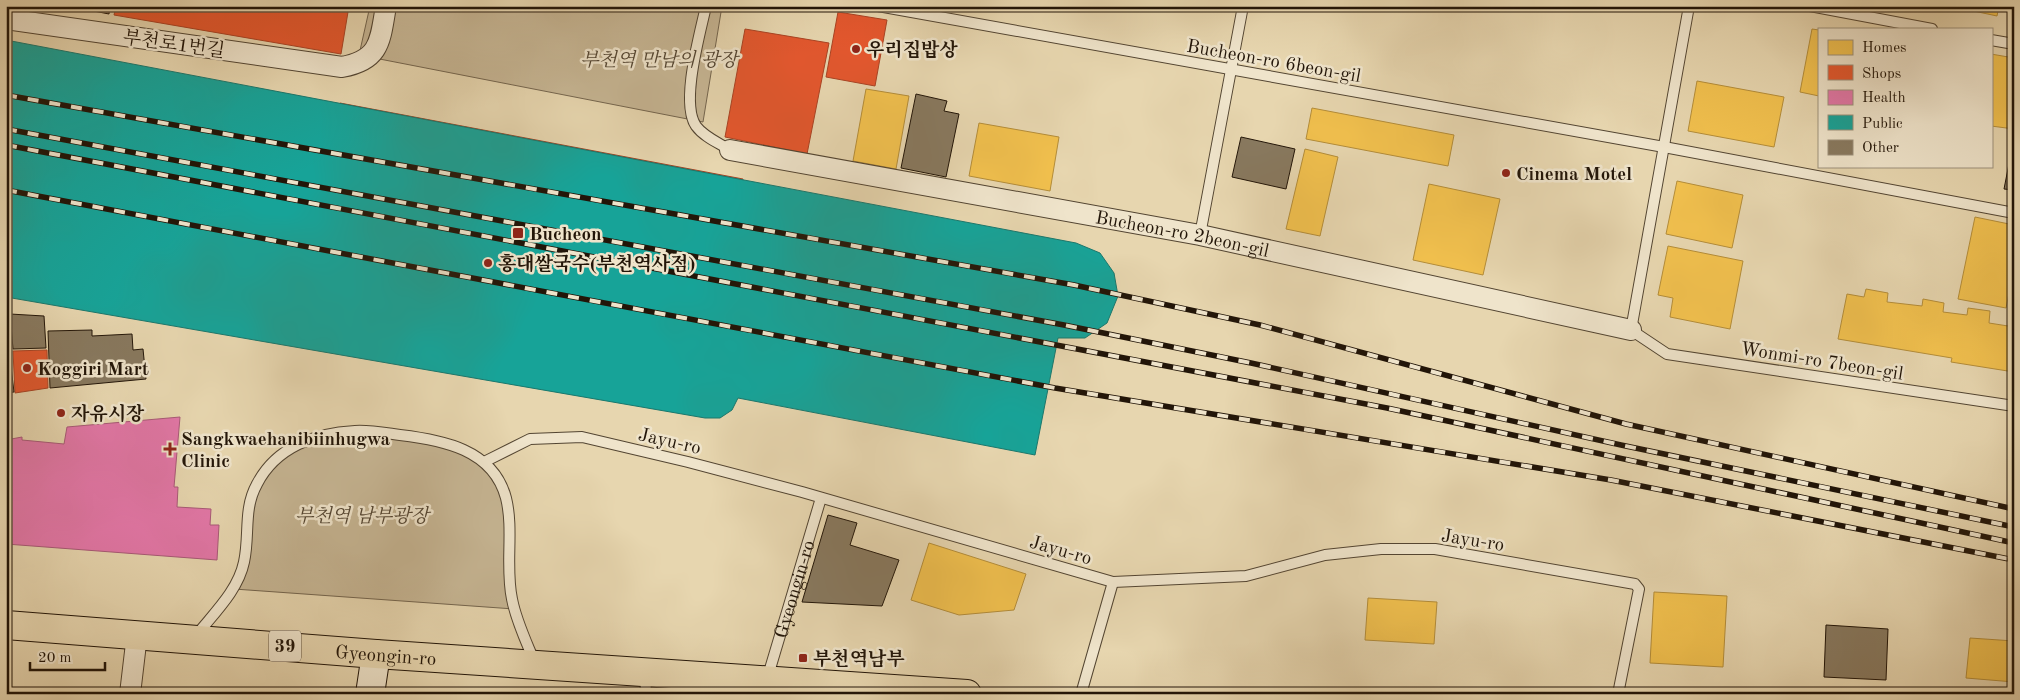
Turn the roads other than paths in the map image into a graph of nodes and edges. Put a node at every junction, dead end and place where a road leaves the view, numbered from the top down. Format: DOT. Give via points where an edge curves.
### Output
graph roads {
  1 [pos="386,6"];
  2 [pos="706,6"];
  3 [pos="878,6"];
  4 [pos="1243,6"];
  5 [pos="1689,6"];
  6 [pos="1810,6"];
  7 [pos="6,20"];
  8 [pos="1927,28"];
  9 [pos="1992,40"];
  10 [pos="2014,44"];
  11 [pos="1230,70"];
  12 [pos="1664,146"];
  13 [pos="730,150"];
  14 [pos="2014,213"];
  15 [pos="1200,235"];
  16 [pos="1631,330"];
  17 [pos="2014,406"];
  18 [pos="484,462"];
  19 [pos="821,498"];
  20 [pos="1114,582"];
  21 [pos="6,625"];
  22 [pos="138,635"];
  23 [pos="193,639"];
  24 [pos="376,654"];
  25 [pos="535,664"];
  26 [pos="766,680"];
  27 [pos="646,683"];
  28 [pos="130,694"];
  29 [pos="370,694"];
  30 [pos="967,694"];
  31 [pos="1081,694"];
  32 [pos="1618,694"];
  1 -- 7 [label="street, 부천로1번길" via="377,47 365,61 342,67"];
  2 -- 13 [label="lane" via="689,111 696,126"];
  3 -- 11 [label="lane, Bucheon-ro 6beon-gil"];
  4 -- 11 [label="lane"];
  5 -- 12 [label="lane"];
  6 -- 8 [label="lane"];
  9 -- 10 [label="lane"];
  11 -- 12 [label="lane, Bucheon-ro 6beon-gil"];
  11 -- 15 [label="lane"];
  12 -- 14 [label="lane, Bucheon-ro 6beon-gil"];
  12 -- 16 [label="lane"];
  13 -- 15 [label="street, Bucheon-ro 2beon-gil"];
  15 -- 16 [label="street, Bucheon-ro 2beon-gil"];
  16 -- 17 [label="lane, Wonmi-ro 7beon-gil" via="1667,354"];
  18 -- 19 [label="lane, Jayu-ro" via="530,439 582,437"];
  18 -- 23 [label="lane" via="444,442 363,430 328,432 296,444 274,461 256,484 247,510 244,562 234,589"];
  18 -- 25 [label="lane" via="495,474 506,498 511,597"];
  19 -- 20 [label="lane, Jayu-ro"];
  19 -- 26 [label="lane, Gyeongin-ro"];
  20 -- 31 [label="lane"];
  20 -- 32 [label="lane, Jayu-ro" via="1246,576 1325,555 1435,550 1635,584 1639,590"];
  21 -- 22 [label="main road, Gyeongin-ro / 39"];
  22 -- 23 [label="main road, Gyeongin-ro / 39"];
  22 -- 28 [label="street"];
  23 -- 24 [label="main road, Gyeongin-ro / 39"];
  24 -- 25 [label="main road, Gyeongin-ro / 39"];
  24 -- 29 [label="street"];
  25 -- 27 [label="main road, Gyeongin-ro / 39"];
  26 -- 27 [label="main road, Gyeongin-ro / 39"];
  26 -- 30 [label="main road, Gyeongin-ro / 39"];
}
